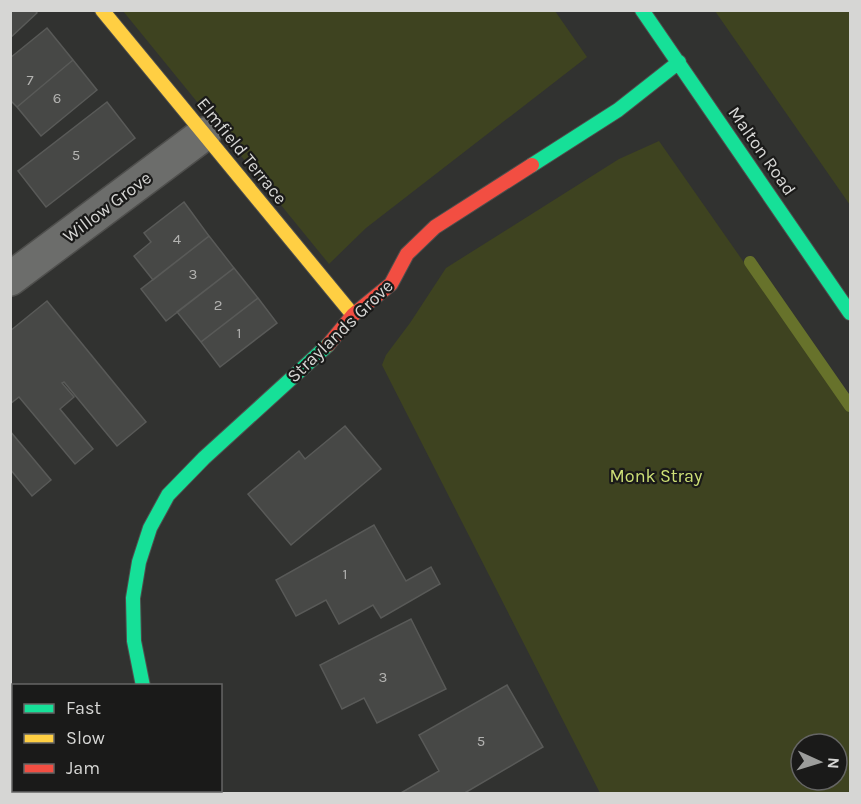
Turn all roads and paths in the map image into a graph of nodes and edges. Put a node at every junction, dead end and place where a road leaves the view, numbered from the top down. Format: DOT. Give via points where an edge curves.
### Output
graph roads {
  1 [pos="102,10"];
  2 [pos="642,10"];
  3 [pos="678,62"];
  4 [pos="204,134"];
  5 [pos="10,279"];
  6 [pos="850,313"];
  7 [pos="353,315"];
  8 [pos="143,684"];
  1 -- 4 [label="street, Elmfield Terrace"];
  2 -- 3 [label="street, Malton Road"];
  3 -- 6 [label="street, Malton Road"];
  3 -- 7 [label="street, Straylands Grove" via="618,110 435,227 407,254 391,284"];
  4 -- 5 [label="street, Willow Grove"];
  4 -- 7 [label="street, Elmfield Terrace"];
  7 -- 8 [label="street, Straylands Grove" via="324,349 168,495 150,528 133,597 134,641"];
}
